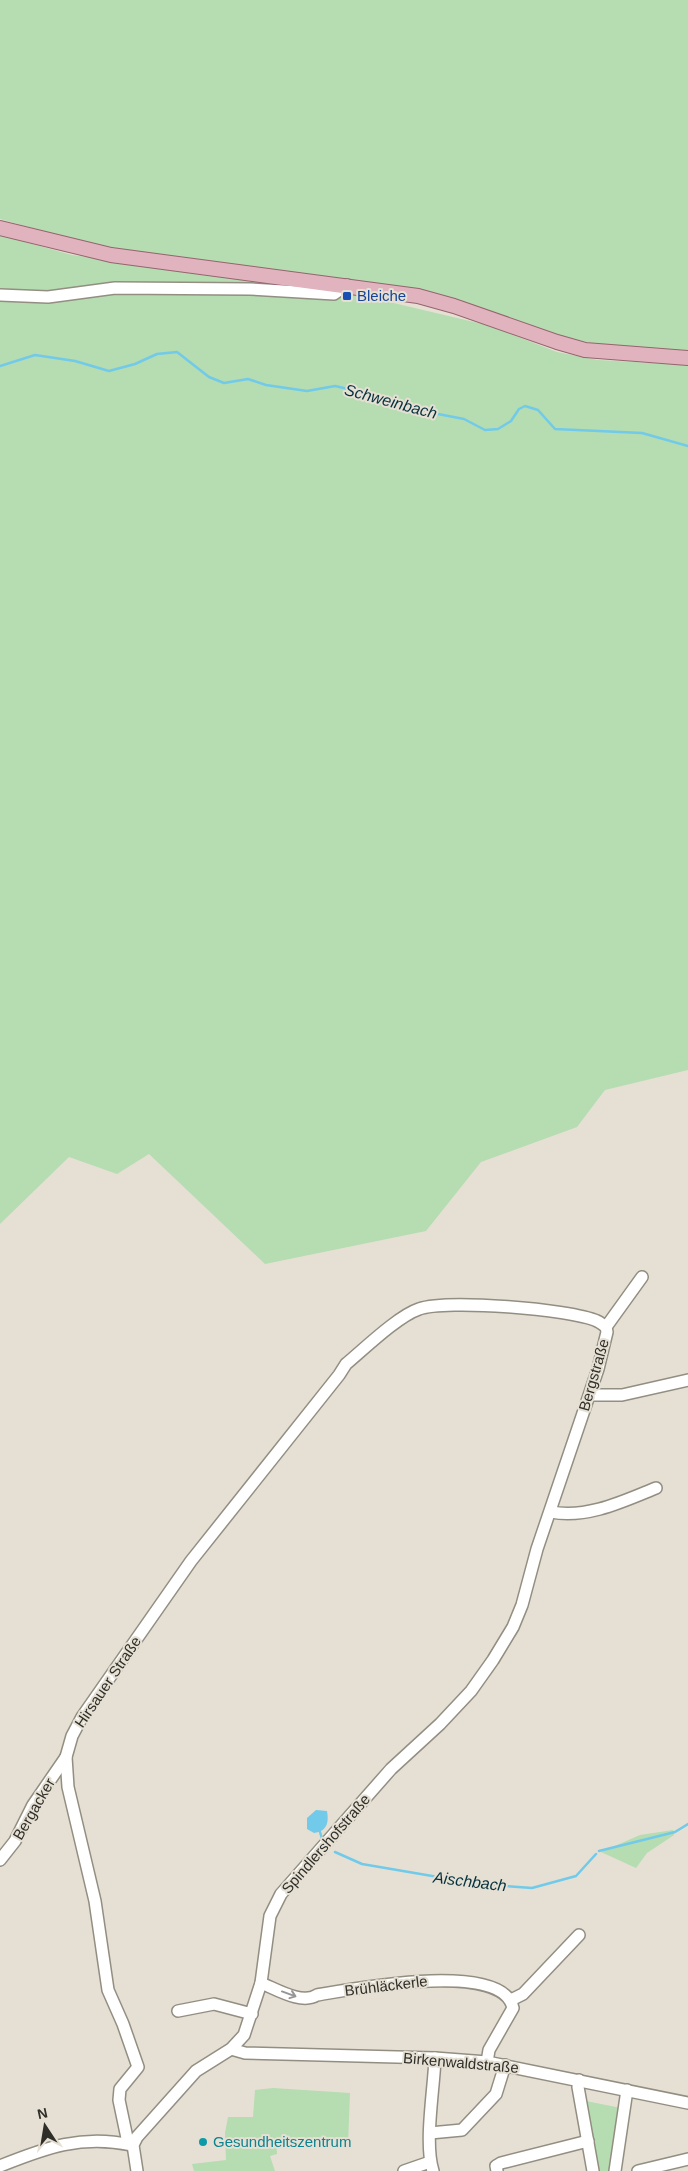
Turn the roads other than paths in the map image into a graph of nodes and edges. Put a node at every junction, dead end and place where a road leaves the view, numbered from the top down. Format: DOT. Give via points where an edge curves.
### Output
graph roads {
  1 [pos="0,228"];
  2 [pos="347,285"];
  3 [pos="0,294"];
  4 [pos="688,358"];
  5 [pos="642,1277"];
  6 [pos="419,1308"];
  7 [pos="606,1327"];
  8 [pos="688,1380"];
  9 [pos="590,1395"];
  10 [pos="656,1488"];
  11 [pos="551,1512"];
  12 [pos="522,1605"];
  13 [pos="66,1757"];
  14 [pos="50,1780"];
  15 [pos="68,1787"];
  16 [pos="0,1860"];
  17 [pos="579,1935"];
  18 [pos="260,1983"];
  19 [pos="511,2000"];
  20 [pos="178,2011"];
  21 [pos="252,2014"];
  22 [pos="231,2049"];
  23 [pos="435,2058"];
  24 [pos="487,2062"];
  25 [pos="505,2065"];
  26 [pos="579,2080"];
  27 [pos="627,2090"];
  28 [pos="688,2103"];
  29 [pos="430,2132"];
  30 [pos="588,2141"];
  31 [pos="129,2144"];
  32 [pos="688,2159"];
  33 [pos="0,2166"];
  34 [pos="432,2167"];
  35 [pos="137,2171"];
  36 [pos="404,2171"];
  37 [pos="497,2171"];
  38 [pos="593,2171"];
  39 [pos="615,2171"];
  40 [pos="638,2171"];
  1 -- 2 [label="main road" via="111,255"];
  2 -- 3 [label="street" via="334,294 250,289 115,288 48,297"];
  2 -- 4 [label="main road" via="418,296 585,350"];
  5 -- 7 [label="street"];
  6 -- 7 [label="street, Bergstraße" via="458,1304 544,1311 597,1321"];
  6 -- 13 [label="street, Hirsauer Straße" via="408,1313 346,1364 190,1562 82,1717"];
  7 -- 9 [label="street, Bergstraße" via="606,1342"];
  8 -- 9 [label="street" via="622,1395"];
  9 -- 11 [label="street, Bergstraße"];
  10 -- 11 [label="street" via="594,1510 564,1514"];
  11 -- 12 [label="street, Bergstraße"];
  12 -- 18 [label="street, Spindlershofstraße" via="513,1627 471,1692 391,1769 282,1894 270,1916"];
  13 -- 14 [label="street, Bergacker"];
  13 -- 15 [label="street, Hirsauer Straße"];
  14 -- 15 [label="street"];
  14 -- 16 [label="street, Bergacker"];
  15 -- 31 [label="street, Hirsauer Straße" via="95,1901 108,1990 138,2067 120,2089 119,2100"];
  17 -- 19 [label="street" via="523,1994"];
  18 -- 19 [label="street, Brühläckerle, one-way" via="303,1999 312,1999 317,1995 388,1983 433,1980 489,1988 503,1992"];
  18 -- 21 [label="street, Spindlershofstraße"];
  19 -- 24 [label="street" via="511,2013 489,2050"];
  20 -- 21 [label="street" via="214,2004"];
  21 -- 22 [label="street, Spindlershofstraße" via="244,2035"];
  22 -- 23 [label="street, Birkenwaldstraße" via="245,2053"];
  22 -- 31 [label="street, Spindlershofstraße" via="196,2071"];
  23 -- 24 [label="street, Birkenwaldstraße"];
  23 -- 29 [label="street"];
  24 -- 25 [label="street, Birkenwaldstraße"];
  25 -- 26 [label="street, Birkenwaldstraße"];
  25 -- 29 [label="street" via="496,2094 462,2130"];
  26 -- 27 [label="street, Birkenwaldstraße"];
  26 -- 30 [label="street"];
  27 -- 28 [label="street, Birkenwaldstraße"];
  27 -- 39 [label="street"];
  29 -- 34 [label="street"];
  30 -- 37 [label="street" via="500,2163 496,2166"];
  30 -- 38 [label="street"];
  31 -- 33 [label="street" via="79,2140"];
  31 -- 35 [label="street"];
  32 -- 40 [label="street"];
  34 -- 36 [label="street"];
}
